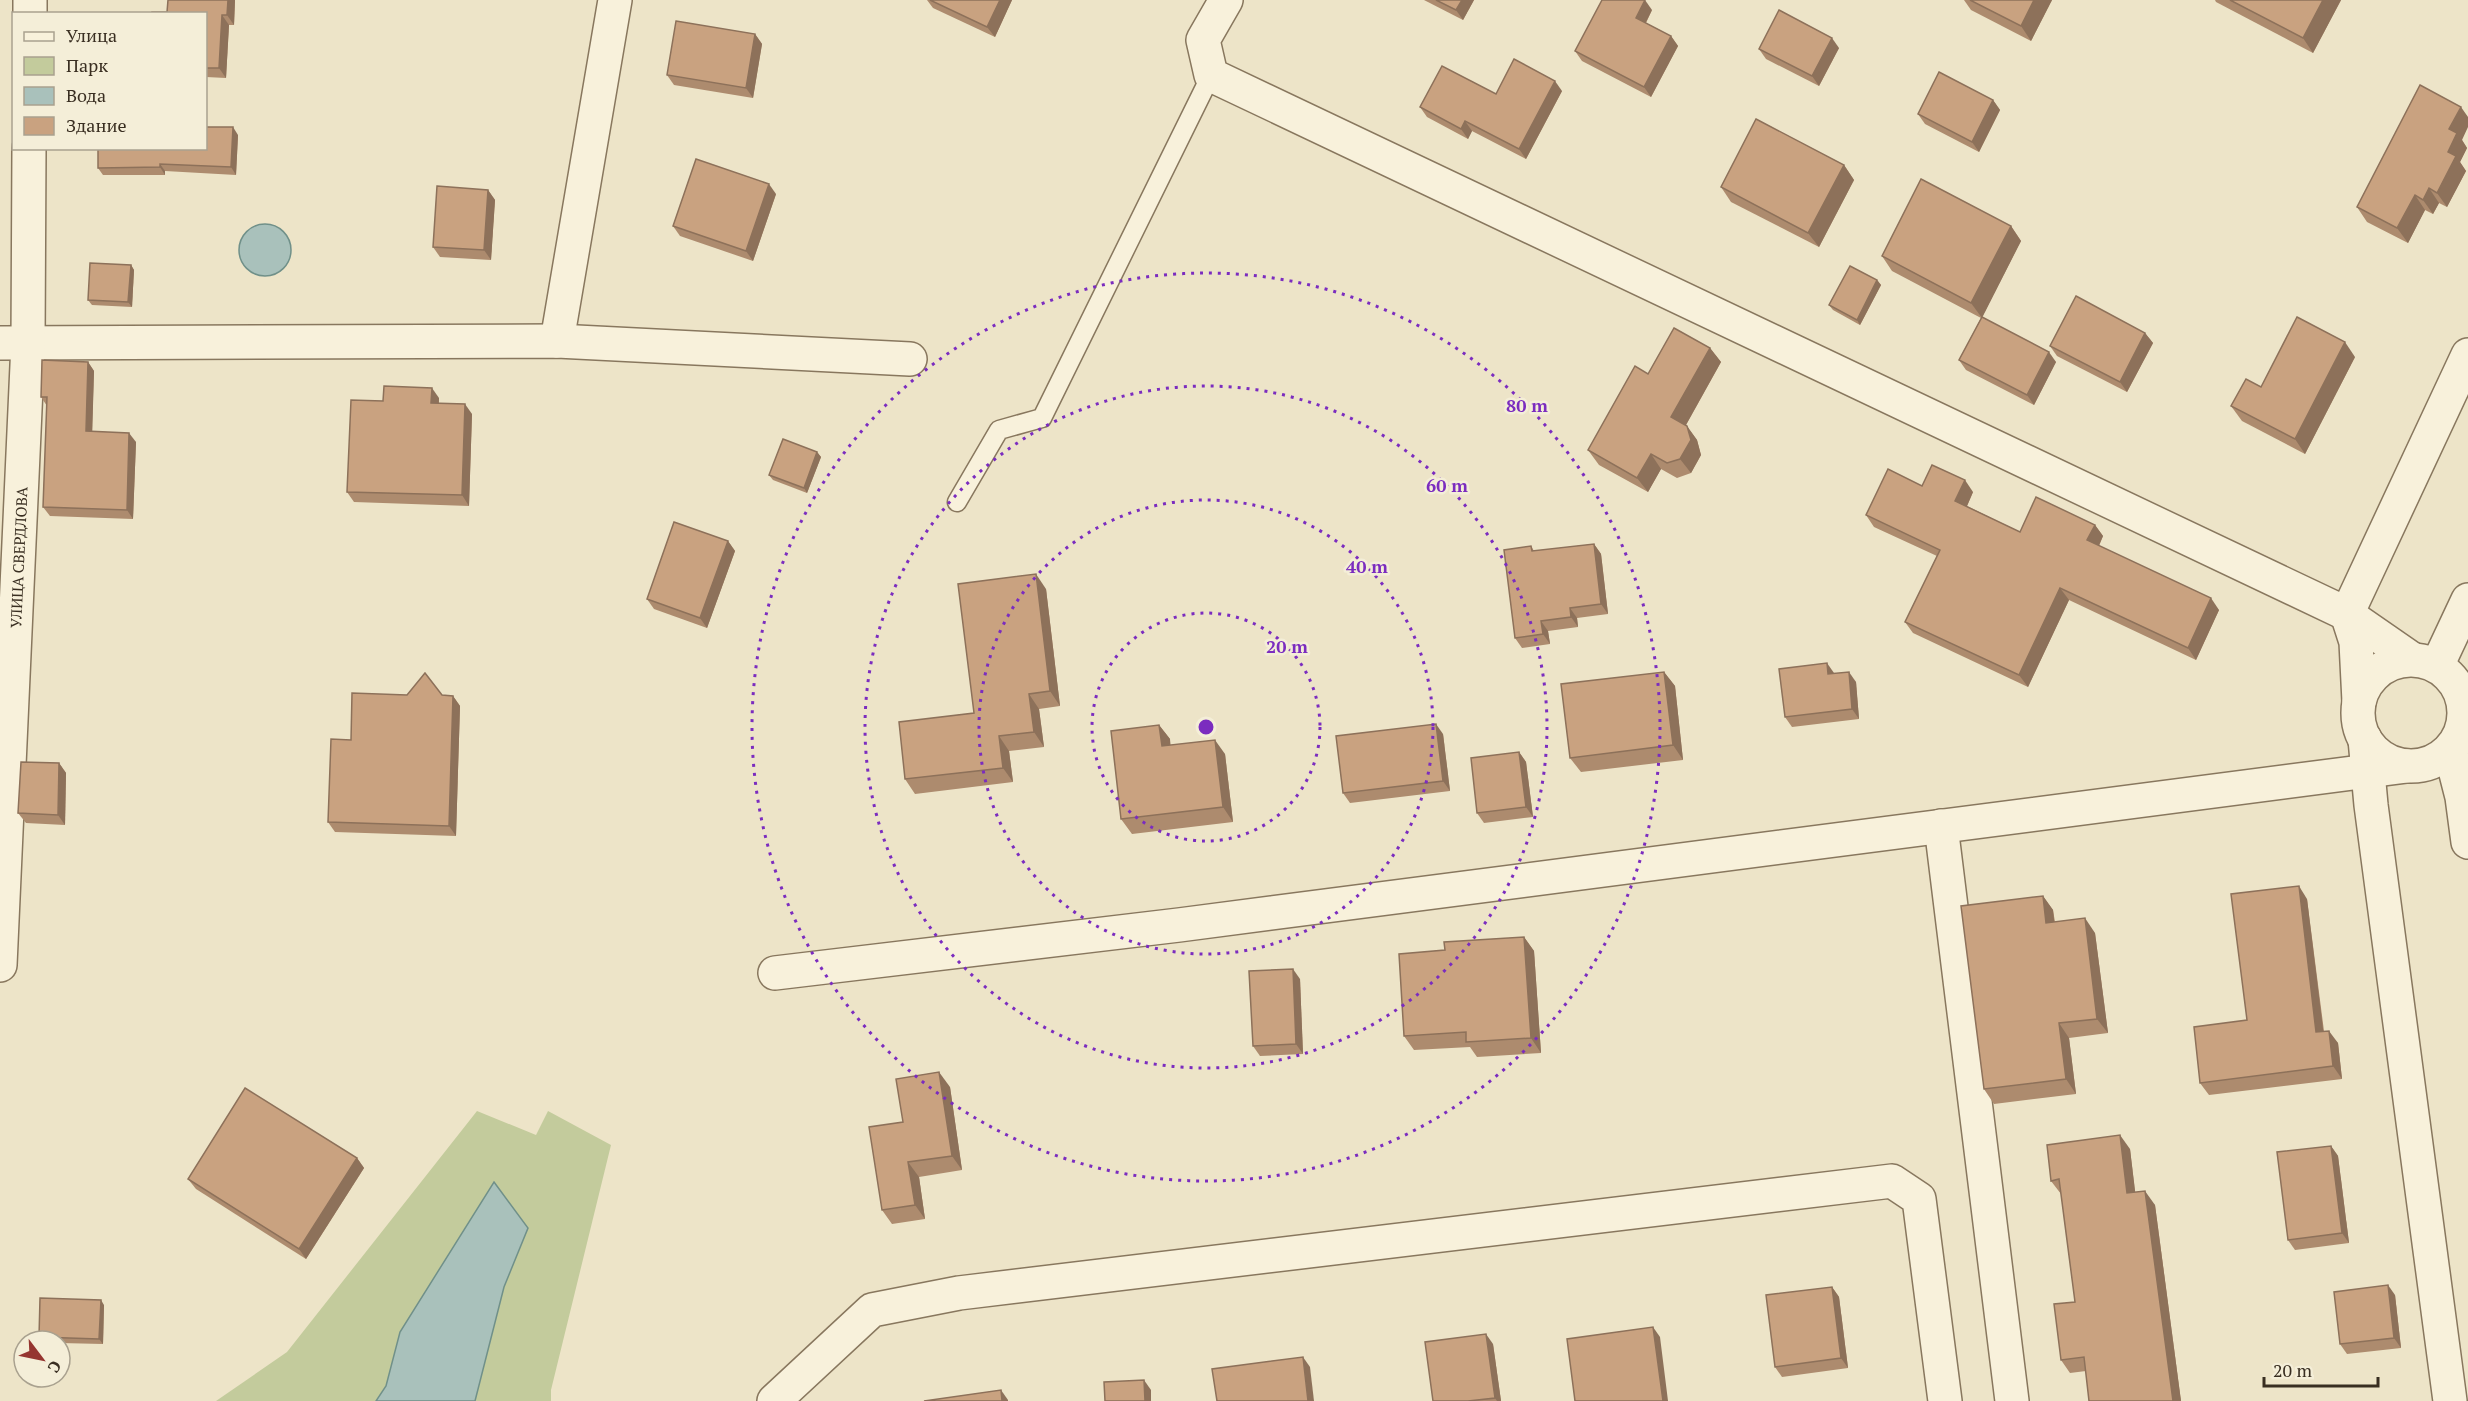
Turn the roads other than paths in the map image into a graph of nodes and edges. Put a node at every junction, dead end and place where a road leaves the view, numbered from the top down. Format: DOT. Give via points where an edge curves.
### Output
graph roads {
  1 [pos="615,0"];
  2 [pos="1226,0"];
  3 [pos="1211,75"];
  4 [pos="29,150"];
  5 [pos="557,341"];
  6 [pos="14,343"];
  7 [pos="2468,355"];
  8 [pos="910,359"];
  9 [pos="957,502"];
  10 [pos="2468,600"];
  11 [pos="2348,614"];
  12 [pos="2424,663"];
  13 [pos="2359,702"];
  14 [pos="2465,702"];
  15 [pos="2365,739"];
  16 [pos="2450,750"];
  17 [pos="2407,766"];
  18 [pos="2367,771"];
  19 [pos="1941,826"];
  20 [pos="2468,842"];
  21 [pos="0,965"];
  22 [pos="775,973"];
  23 [pos="774,1401"];
  24 [pos="1945,1401"];
  25 [pos="2012,1401"];
  26 [pos="2450,1401"];
  1 -- 5 [label="street"];
  2 -- 3 [label="street" via="1203,40"];
  3 -- 9 [label="lane" via="1042,418 999,430"];
  3 -- 11 [label="street"];
  4 -- 6 [label="street, УЛИЦА СВЕРДЛОВА"];
  5 -- 6 [label="street"];
  5 -- 8 [label="street"];
  6 -- 21 [label="street, УЛИЦА СВЕРДЛОВА"];
  7 -- 11 [label="street"];
  10 -- 12 [label="street"];
  11 -- 12 [label="street"];
  11 -- 13 [label="street" via="2356,642"];
  12 -- 13 [label="street" via="2394,663 2378,672 2366,685"];
  12 -- 14 [label="street" via="2449,675"];
  13 -- 15 [label="street" via="2359,721"];
  14 -- 16 [label="street" via="2459,735"];
  15 -- 17 [label="street" via="2390,762"];
  15 -- 18 [label="street"];
  16 -- 17 [label="street" via="2422,765"];
  16 -- 20 [label="street"];
  17 -- 18 [label="street"];
  18 -- 19 [label="street"];
  18 -- 26 [label="street"];
  19 -- 22 [label="street"];
  19 -- 25 [label="street"];
  23 -- 24 [label="street" via="872,1310 959,1293 1892,1181 1918,1199"];
}
